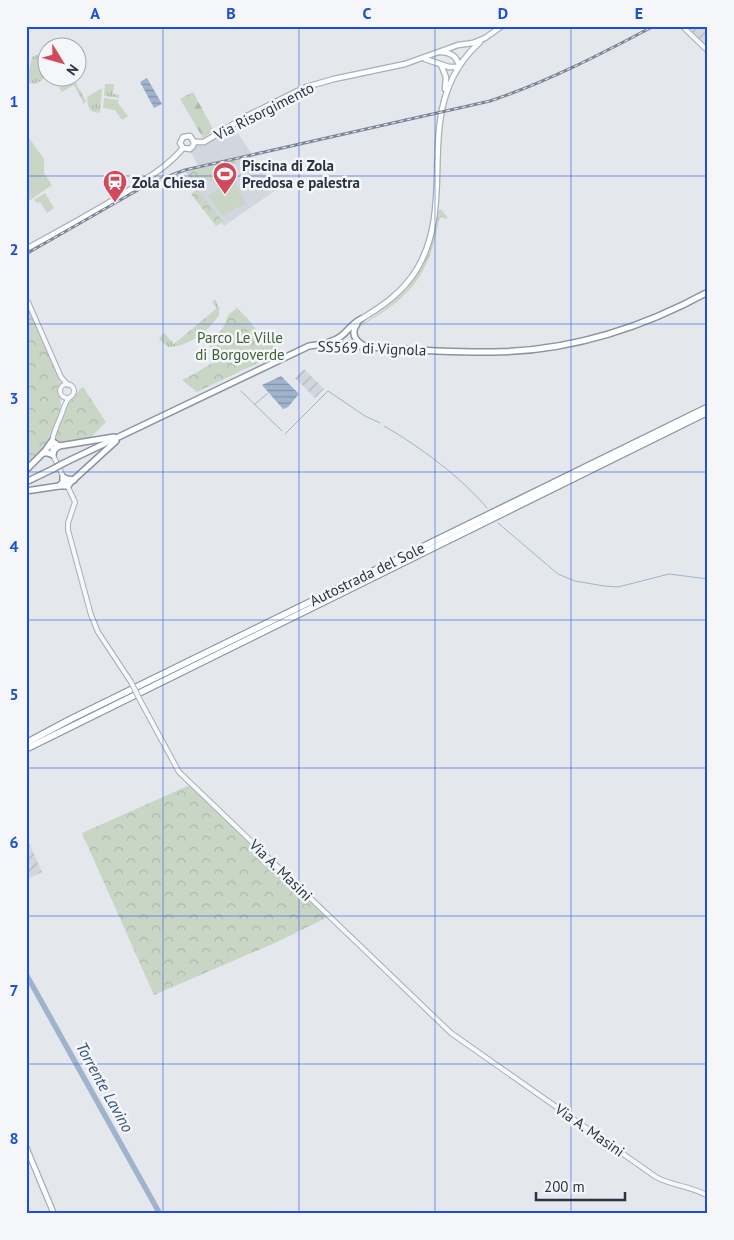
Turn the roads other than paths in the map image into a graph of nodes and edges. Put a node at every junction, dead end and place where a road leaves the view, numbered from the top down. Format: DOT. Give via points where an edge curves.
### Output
graph roads {
  1 [pos="502,26"];
  2 [pos="682,26"];
  3 [pos="485,38"];
  4 [pos="708,51"];
  5 [pos="439,52"];
  6 [pos="422,59"];
  7 [pos="440,64"];
  8 [pos="459,66"];
  9 [pos="444,97"];
  10 [pos="194,142"];
  11 [pos="182,148"];
  12 [pos="26,249"];
  13 [pos="708,292"];
  14 [pos="28,302"];
  15 [pos="361,319"];
  16 [pos="324,344"];
  17 [pos="371,347"];
  18 [pos="62,377"];
  19 [pos="68,384"];
  20 [pos="61,388"];
  21 [pos="62,396"];
  22 [pos="69,398"];
  23 [pos="708,407"];
  24 [pos="64,408"];
  25 [pos="708,412"];
  26 [pos="124,434"];
  27 [pos="52,441"];
  28 [pos="59,446"];
  29 [pos="43,453"];
  30 [pos="53,455"];
  31 [pos="26,470"];
  32 [pos="63,477"];
  33 [pos="74,480"];
  34 [pos="26,482"];
  35 [pos="59,486"];
  36 [pos="68,486"];
  37 [pos="26,492"];
  38 [pos="26,743"];
  39 [pos="26,748"];
  40 [pos="26,1147"];
  41 [pos="708,1196"];
  42 [pos="54,1214"];
  1 -- 3 [label="main road, Via Risorgimento"];
  2 -- 4 [label="street"];
  3 -- 5 [label="main road, Via Risorgimento"];
  3 -- 8 [label="main road"];
  5 -- 6 [label="main road, Via Risorgimento"];
  5 -- 8 [label="main road" via="451,54"];
  6 -- 7 [label="main road, Via Risorgimento"];
  6 -- 10 [label="main road, Via Risorgimento" via="306,87 204,142"];
  7 -- 8 [label="main road, Via Risorgimento" via="453,68"];
  7 -- 9 [label="main road" via="446,77"];
  8 -- 9 [label="main road"];
  9 -- 15 [label="main road" via="437,146 434,214 426,248 417,269 402,288"];
  10 -- 11 [label="main road" via="190,149"];
  10 -- 11 [label="main road" via="190,136 183,137"];
  11 -- 12 [label="main road" via="159,171"];
  13 -- 17 [label="highway, SS569 di Vignola" via="640,324 537,349 496,352"];
  14 -- 18 [label="street"];
  15 -- 16 [label="highway" via="341,338"];
  15 -- 17 [label="highway" via="354,328 354,336"];
  16 -- 17 [label="highway, SS569 di Vignola"];
  16 -- 26 [label="highway, SS569 di Vignola" via="296,351"];
  18 -- 19 [label="street"];
  18 -- 20 [label="street"];
  19 -- 20 [label="street"];
  19 -- 22 [label="street" via="74,391"];
  20 -- 21 [label="street"];
  21 -- 22 [label="street"];
  21 -- 24 [label="street"];
  22 -- 24 [label="street, Via A. Masini"];
  23 -- 38 [label="highway, Autostrada del Sole"];
  24 -- 27 [label="street, Via A. Masini" via="55,425"];
  25 -- 39 [label="highway, Autostrada del Sole"];
  26 -- 28 [label="highway"];
  26 -- 33 [label="highway"];
  26 -- 34 [label="highway, SS569 di Vignola, bridge"];
  27 -- 28 [label="highway"];
  27 -- 29 [label="highway"];
  27 -- 30 [label="street, Via A. Masini"];
  28 -- 30 [label="highway"];
  29 -- 30 [label="highway"];
  29 -- 31 [label="highway"];
  30 -- 32 [label="street, Via A. Masini"];
  32 -- 33 [label="highway"];
  32 -- 35 [label="highway"];
  32 -- 36 [label="street, Via A. Masini"];
  33 -- 36 [label="highway"];
  35 -- 36 [label="highway"];
  35 -- 37 [label="highway"];
  36 -- 41 [label="street, Via A. Masini, bridge" via="75,502 67,526 69,538 91,615 179,772 451,1033 656,1177"];
  40 -- 42 [label="main road"];
}
